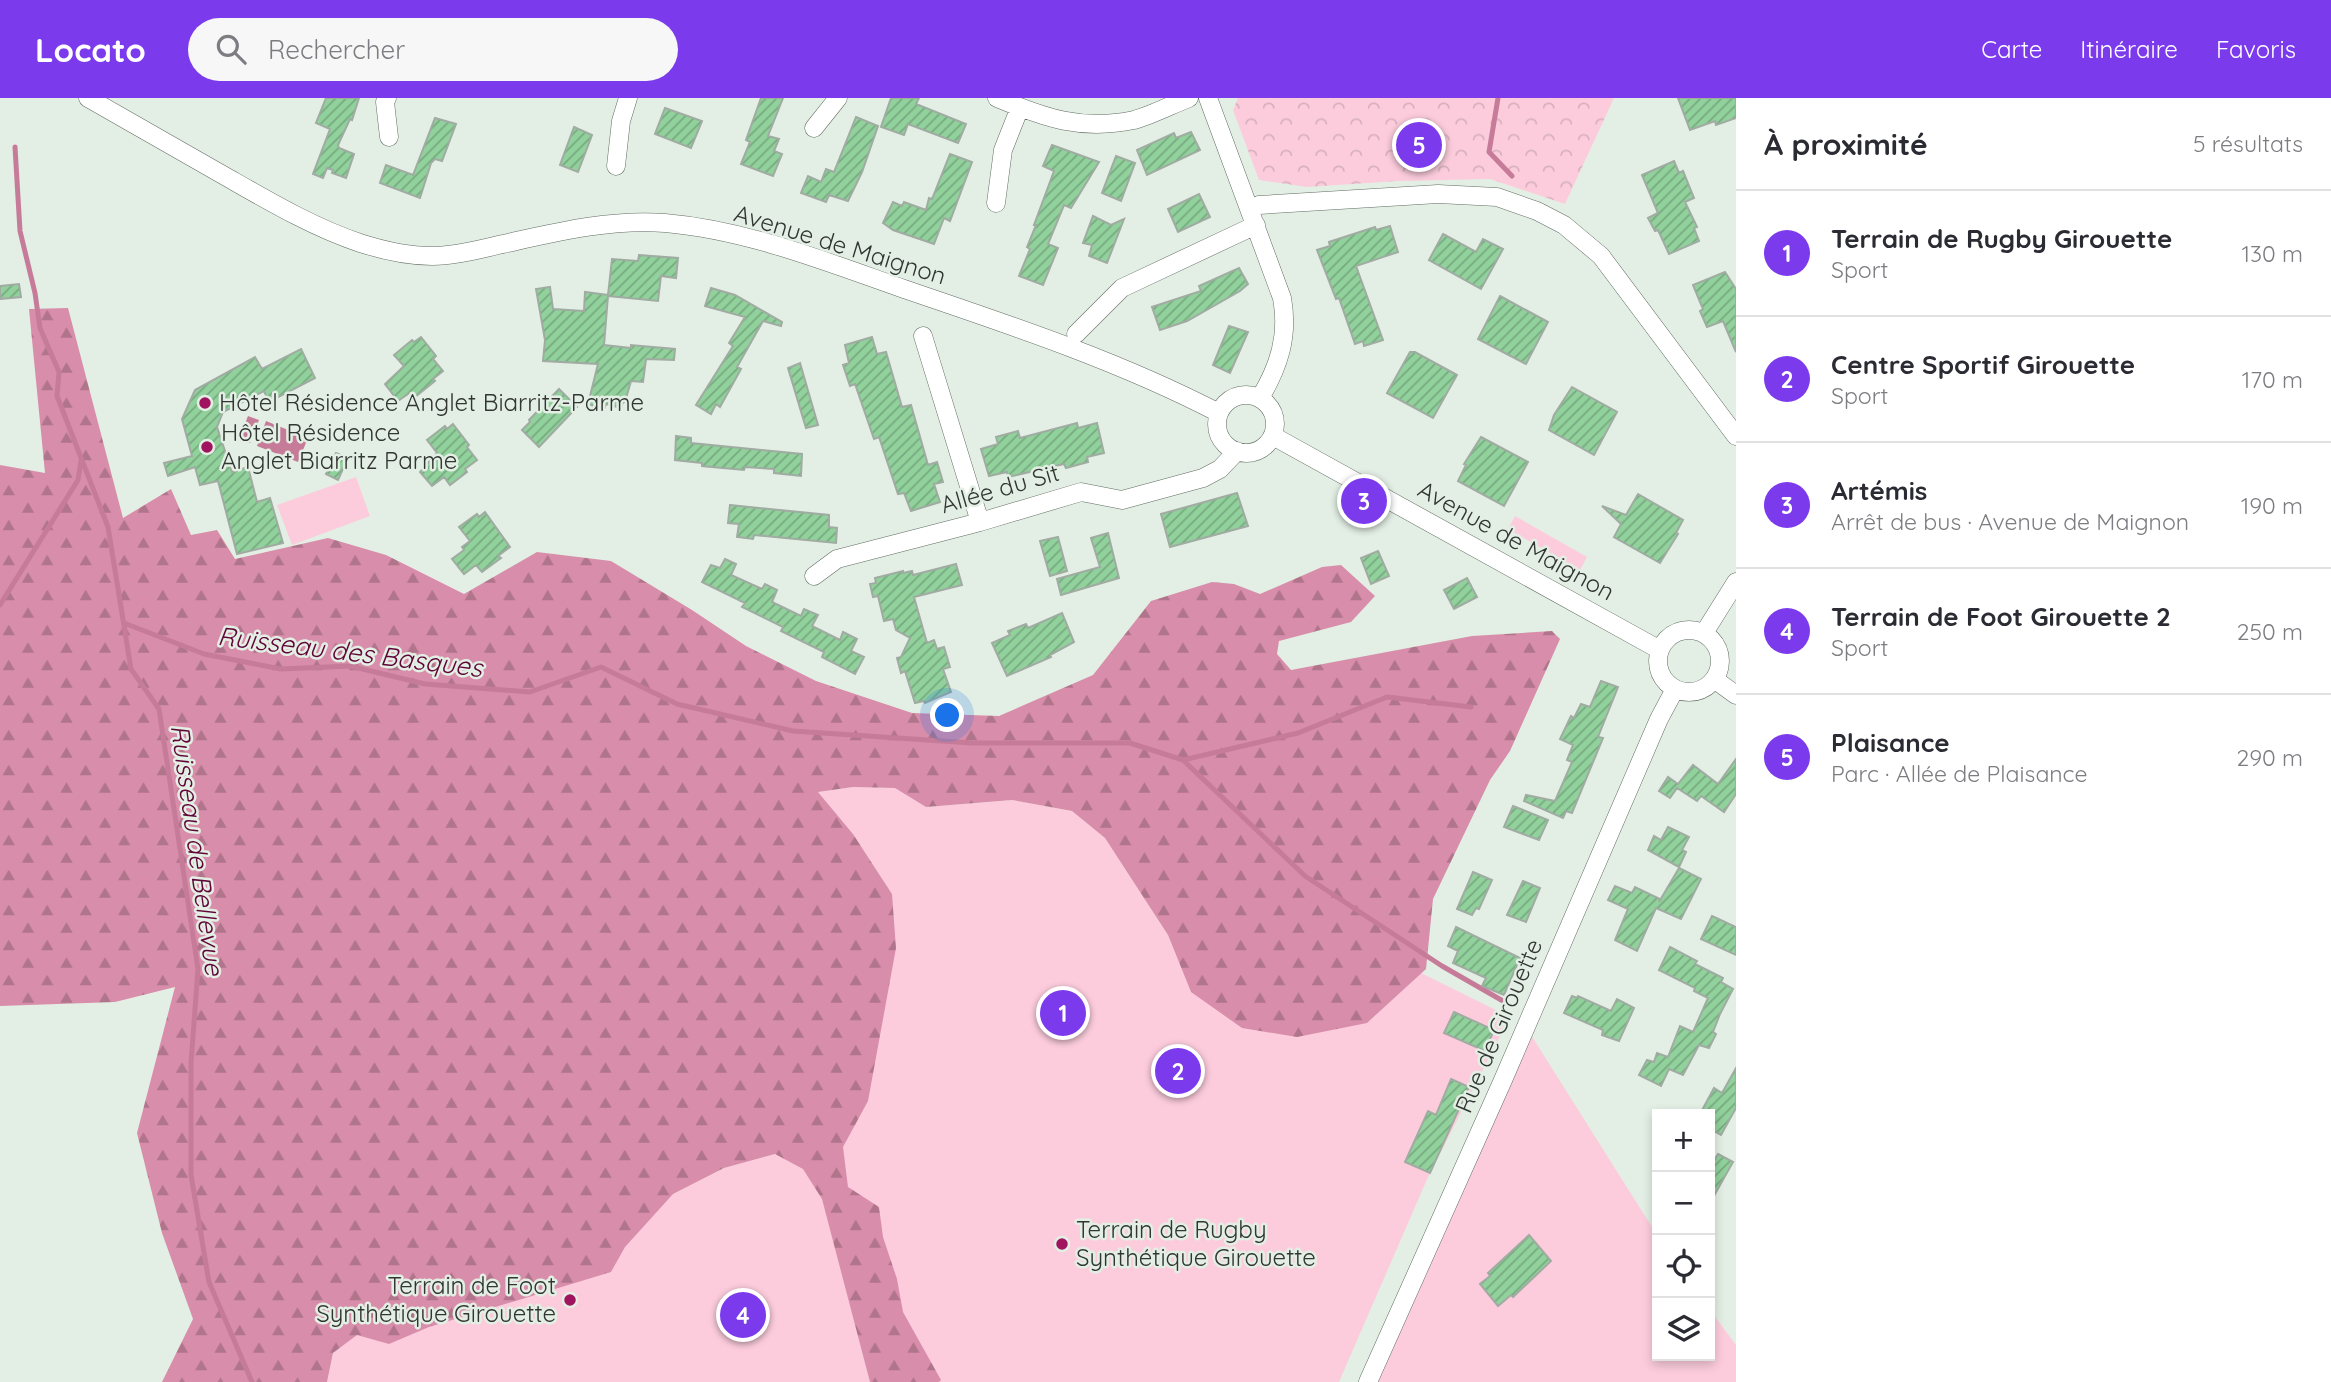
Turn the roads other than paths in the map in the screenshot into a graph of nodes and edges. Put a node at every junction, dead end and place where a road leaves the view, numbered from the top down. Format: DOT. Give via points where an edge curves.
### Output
graph roads {
  1 [pos="90,98"];
  2 [pos="387,98"];
  3 [pos="628,98"];
  4 [pos="838,98"];
  5 [pos="997,98"];
  6 [pos="1189,98"];
  7 [pos="1208,98"];
  8 [pos="1020,107"];
  9 [pos="814,128"];
  10 [pos="389,137"];
  11 [pos="616,166"];
  12 [pos="996,203"];
  13 [pos="1253,217"];
  14 [pos="1076,334"];
  15 [pos="923,337"];
  16 [pos="1260,398"];
  17 [pos="1219,413"];
  18 [pos="1273,436"];
  19 [pos="1736,436"];
  20 [pos="1237,452"];
  21 [pos="980,522"];
  22 [pos="814,576"];
  23 [pos="1736,582"];
  24 [pos="1704,633"];
  25 [pos="1660,650"];
  26 [pos="1714,679"];
  27 [pos="1675,688"];
  28 [pos="1736,695"];
  29 [pos="1368,1382"];
  1 -- 17 [label="street, Avenue de Maignon" via="260,196 361,243 430,256 613,223 704,229 810,256 933,299 1071,349"];
  2 -- 10 [label="street"];
  3 -- 11 [label="street"];
  4 -- 9 [label="street"];
  5 -- 8 [label="street"];
  6 -- 8 [label="street" via="1135,119 1104,124 1080,125"];
  7 -- 13 [label="street"];
  8 -- 12 [label="street" via="1003,150"];
  13 -- 14 [label="street" via="1122,288"];
  13 -- 16 [label="street" via="1285,316 1282,349"];
  13 -- 19 [label="street" via="1259,205 1438,194 1497,197 1536,211 1564,225 1601,256"];
  15 -- 21 [label="street"];
  16 -- 17 [label="street" via="1236,397"];
  16 -- 18 [label="street" via="1274,415"];
  17 -- 20 [label="street" via="1218,432"];
  18 -- 20 [label="street" via="1256,451"];
  18 -- 25 [label="street, Avenue de Maignon"];
  20 -- 21 [label="street, Allée du Sit" via="1203,478 1143,495 1122,500 1081,492"];
  21 -- 22 [label="street, Allée du Sit" via="837,559"];
  23 -- 24 [label="street"];
  24 -- 25 [label="street" via="1686,629"];
  24 -- 26 [label="street" via="1718,649 1719,670"];
  25 -- 27 [label="street" via="1662,677"];
  26 -- 27 [label="street" via="1692,692"];
  26 -- 28 [label="street"];
  27 -- 29 [label="street, Rue de Girouette"];
}
